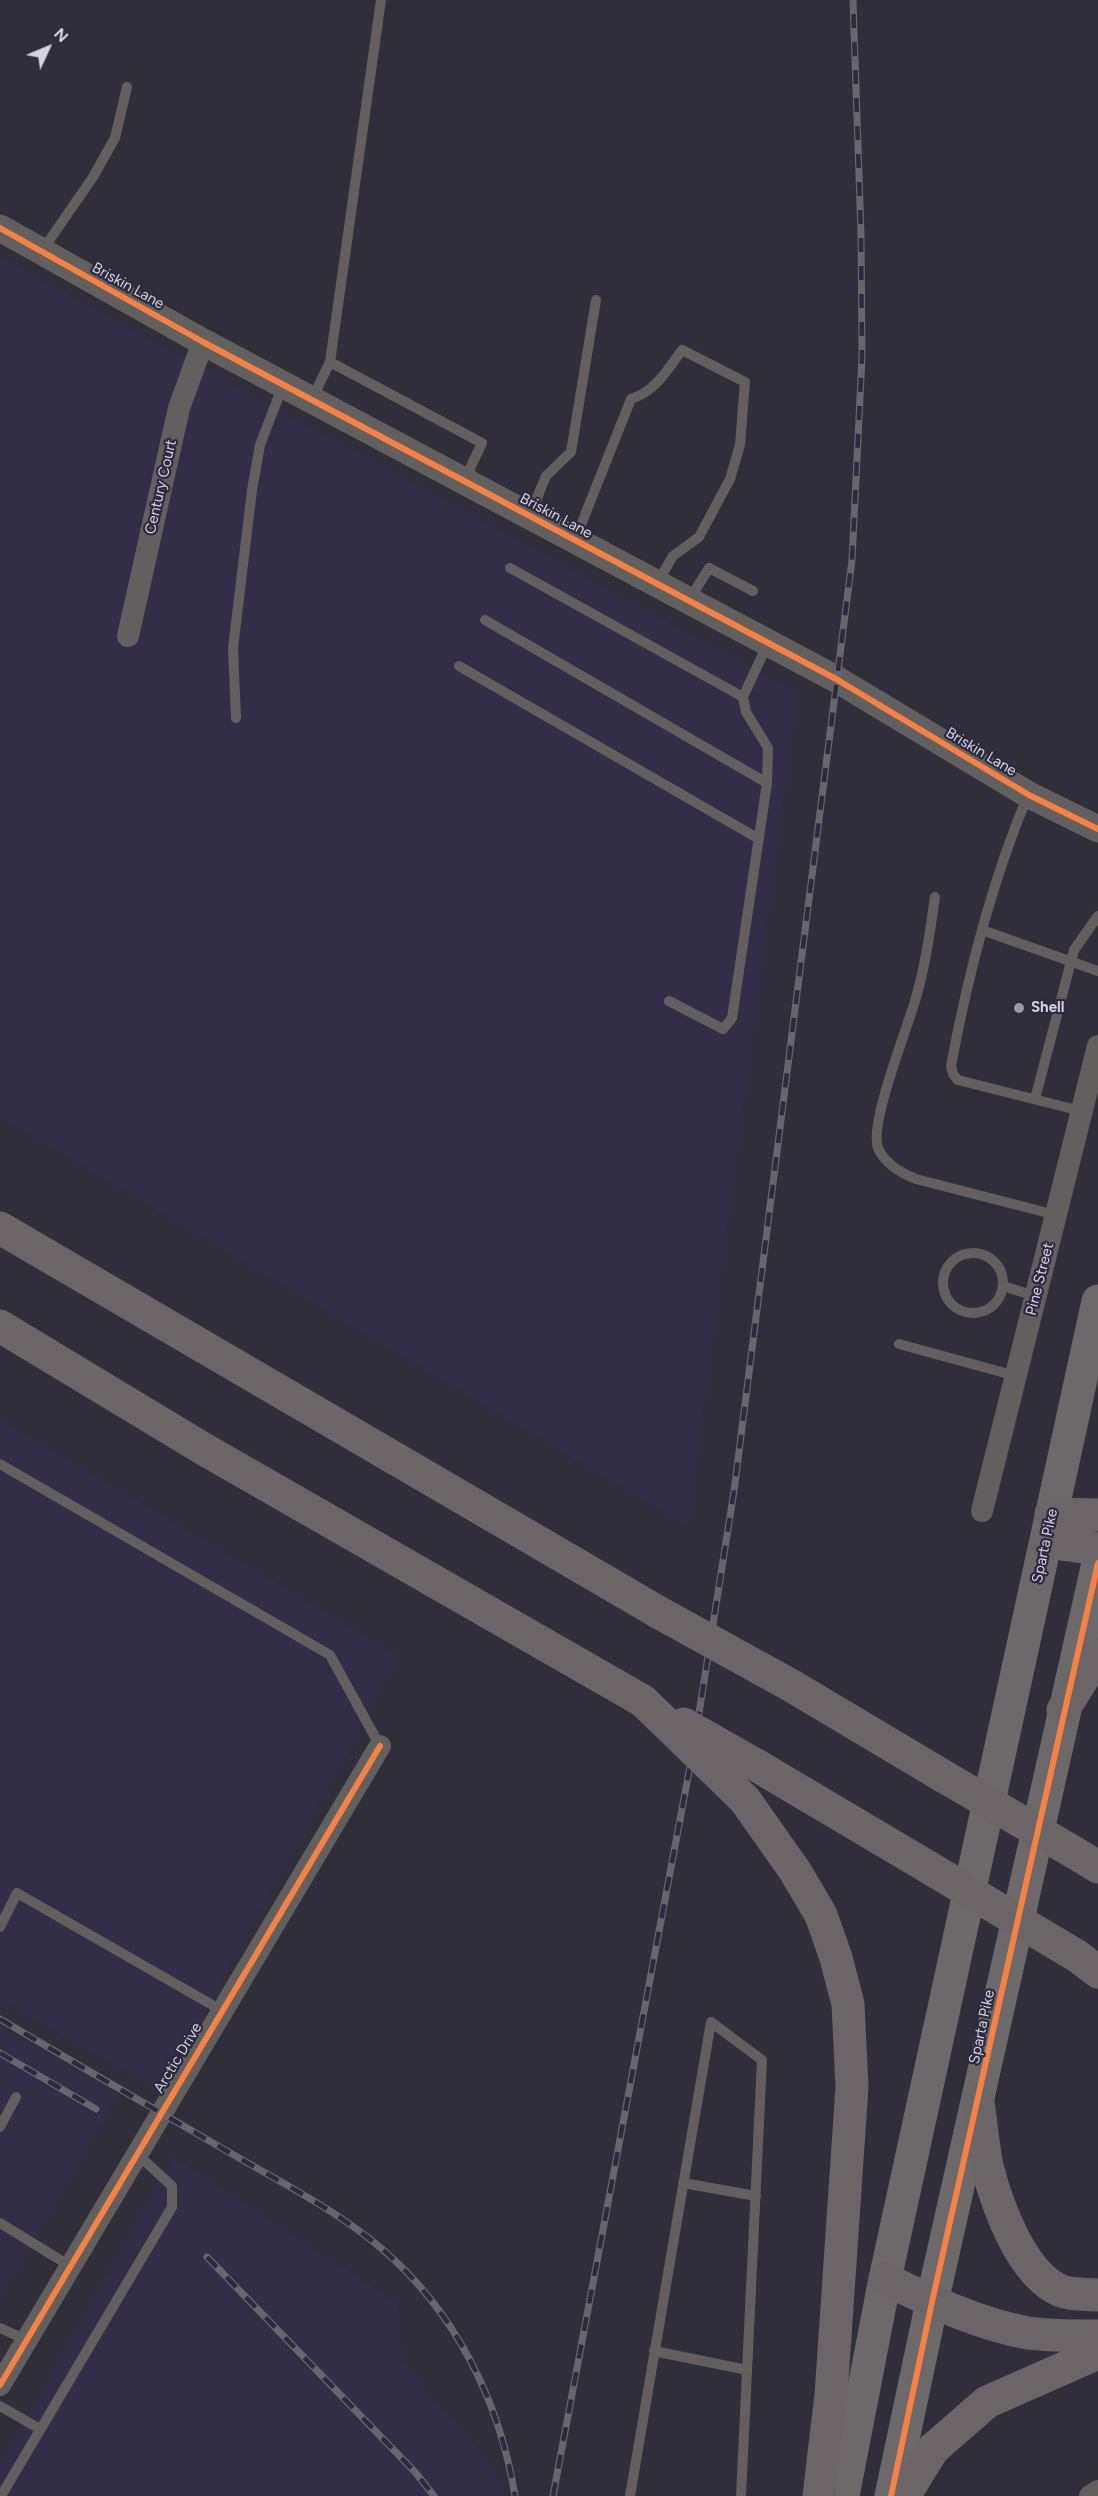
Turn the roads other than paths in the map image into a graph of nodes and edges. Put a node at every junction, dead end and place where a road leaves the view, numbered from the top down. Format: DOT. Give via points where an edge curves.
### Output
graph roads {
  1 [pos="381,0"];
  2 [pos="127,87"];
  3 [pos="0,228"];
  4 [pos="42,251"];
  5 [pos="596,300"];
  6 [pos="203,342"];
  7 [pos="330,363"];
  8 [pos="283,384"];
  9 [pos="312,400"];
  10 [pos="464,481"];
  11 [pos="530,516"];
  12 [pos="575,540"];
  13 [pos="510,568"];
  14 [pos="656,583"];
  15 [pos="753,591"];
  16 [pos="689,601"];
  17 [pos="486,620"];
  18 [pos="128,636"];
  19 [pos="768,642"];
  20 [pos="459,666"];
  21 [pos="743,697"];
  22 [pos="236,718"];
  23 [pos="767,783"];
  24 [pos="1029,795"];
  25 [pos="1098,829"];
  26 [pos="759,839"];
  27 [pos="934,897"];
  28 [pos="1098,916"];
  29 [pos="982,930"];
  30 [pos="1072,960"];
  31 [pos="1098,971"];
  32 [pos="669,1001"];
  33 [pos="1098,1046"];
  34 [pos="1035,1099"];
  35 [pos="1082,1111"];
  36 [pos="1056,1215"];
  37 [pos="0,1228"];
  38 [pos="1003,1287"];
  39 [pos="1035,1296"];
  40 [pos="1098,1301"];
  41 [pos="0,1326"];
  42 [pos="899,1344"];
  43 [pos="1016,1376"];
  44 [pos="0,1464"];
  45 [pos="982,1511"];
  46 [pos="1098,1515"];
  47 [pos="1049,1528"];
  48 [pos="1098,1549"];
  49 [pos="1098,1563"];
  50 [pos="1098,1653"];
  51 [pos="643,1701"];
  52 [pos="1063,1710"];
  53 [pos="380,1746"];
  54 [pos="1090,1861"];
  55 [pos="0,1928"];
  56 [pos="1091,1965"];
  57 [pos="221,2010"];
  58 [pos="16,2097"];
  59 [pos="978,2102"];
  60 [pos="0,2127"];
  61 [pos="136,2153"];
  62 [pos="683,2183"];
  63 [pos="756,2196"];
  64 [pos="0,2223"];
  65 [pos="70,2266"];
  66 [pos="885,2279"];
  67 [pos="1098,2295"];
  68 [pos="932,2302"];
  69 [pos="0,2328"];
  70 [pos="1098,2336"];
  71 [pos="27,2340"];
  72 [pos="654,2351"];
  73 [pos="1098,2353"];
  74 [pos="747,2370"];
  75 [pos="0,2385"];
  76 [pos="0,2406"];
  77 [pos="40,2429"];
  78 [pos="1098,2492"];
  79 [pos="1,2496"];
  80 [pos="630,2496"];
  81 [pos="741,2496"];
  82 [pos="819,2496"];
  83 [pos="843,2496"];
  84 [pos="891,2496"];
  85 [pos="904,2496"];
  86 [pos="1090,2496"];
  1 -- 7 [label="lane"];
  2 -- 4 [label="lane" via="115,138"];
  3 -- 4 [label="street, Briskin Lane"];
  4 -- 6 [label="street, Briskin Lane"];
  5 -- 11 [label="lane" via="571,452 546,476"];
  6 -- 8 [label="street, Briskin Lane"];
  6 -- 18 [label="street, Century Court" via="179,408"];
  7 -- 9 [label="lane"];
  7 -- 10 [label="lane" via="482,443"];
  8 -- 9 [label="street, Briskin Lane"];
  8 -- 22 [label="lane" via="260,445 252,490 233,648"];
  9 -- 10 [label="street, Briskin Lane"];
  10 -- 11 [label="street, Briskin Lane"];
  11 -- 12 [label="street, Briskin Lane"];
  12 -- 14 [label="street, Briskin Lane"];
  12 -- 14 [label="lane" via="631,399 655,386 681,350 745,382 740,445 730,479 699,537 673,556"];
  13 -- 21 [label="lane"];
  14 -- 16 [label="street, Briskin Lane"];
  15 -- 16 [label="lane" via="709,568"];
  16 -- 19 [label="street, Briskin Lane"];
  17 -- 23 [label="lane"];
  19 -- 21 [label="lane"];
  19 -- 24 [label="street, Briskin Lane"];
  20 -- 26 [label="lane"];
  21 -- 23 [label="lane" via="746,712 768,748"];
  23 -- 26 [label="lane"];
  24 -- 25 [label="street, Briskin Lane"];
  24 -- 29 [label="lane" via="1009,841"];
  26 -- 32 [label="lane" via="732,1018 723,1029"];
  27 -- 36 [label="lane" via="916,1000 884,1098 878,1147 899,1172 916,1179"];
  28 -- 30 [label="lane" via="1074,950"];
  29 -- 30 [label="lane"];
  29 -- 34 [label="lane" via="953,1053 953,1074 958,1080"];
  30 -- 31 [label="lane"];
  30 -- 34 [label="lane"];
  33 -- 35 [label="street, Pine Street"];
  34 -- 35 [label="lane"];
  35 -- 36 [label="street, Pine Street"];
  36 -- 39 [label="street, Pine Street"];
  37 -- 54 [label="highway, bridge"];
  38 -- 38 [label="lane" via="999,1268 984,1255 975,1253 956,1257 944,1272 942,1282 952,1305 966,1313 995,1306"];
  38 -- 39 [label="lane"];
  39 -- 43 [label="street, Pine Street"];
  40 -- 47 [label="main road, Sparta Pike"];
  41 -- 51 [label="highway" via="202,1448"];
  42 -- 43 [label="lane"];
  43 -- 45 [label="street, Pine Street"];
  44 -- 53 [label="lane" via="330,1655"];
  46 -- 47 [label="highway"];
  47 -- 48 [label="highway"];
  47 -- 66 [label="main road, Sparta Pike"];
  49 -- 52 [label="main road, Sparta Pike"];
  50 -- 52 [label="highway"];
  51 -- 56 [label="highway, bridge"];
  51 -- 82 [label="highway, bridge" via="745,1800 795,1871 821,1915 848,2004 852,2087 831,2395"];
  52 -- 59 [label="main road, Sparta Pike"];
  53 -- 57 [label="street, Arctic Drive"];
  55 -- 57 [label="lane" via="17,1893"];
  57 -- 61 [label="street, Arctic Drive"];
  58 -- 60 [label="lane"];
  59 -- 67 [label="highway" via="987,2165 1000,2208 1018,2246 1037,2273 1061,2291"];
  59 -- 68 [label="main road, Sparta Pike"];
  61 -- 65 [label="street, Arctic Drive"];
  61 -- 77 [label="lane" via="172,2186 172,2207"];
  62 -- 63 [label="lane"];
  62 -- 63 [label="lane" via="711,2022 762,2060"];
  62 -- 72 [label="lane"];
  63 -- 74 [label="lane"];
  64 -- 65 [label="lane"];
  65 -- 71 [label="street, Arctic Drive"];
  66 -- 68 [label="highway"];
  66 -- 83 [label="main road, Sparta Pike"];
  68 -- 70 [label="highway" via="1028,2333"];
  68 -- 84 [label="main road, Sparta Pike"];
  69 -- 71 [label="lane"];
  71 -- 75 [label="street, Arctic Drive"];
  72 -- 74 [label="lane"];
  72 -- 80 [label="lane"];
  73 -- 85 [label="highway" via="987,2402 933,2449"];
  74 -- 81 [label="lane"];
  76 -- 77 [label="lane"];
  77 -- 79 [label="lane"];
  78 -- 86 [label="street"];
}
